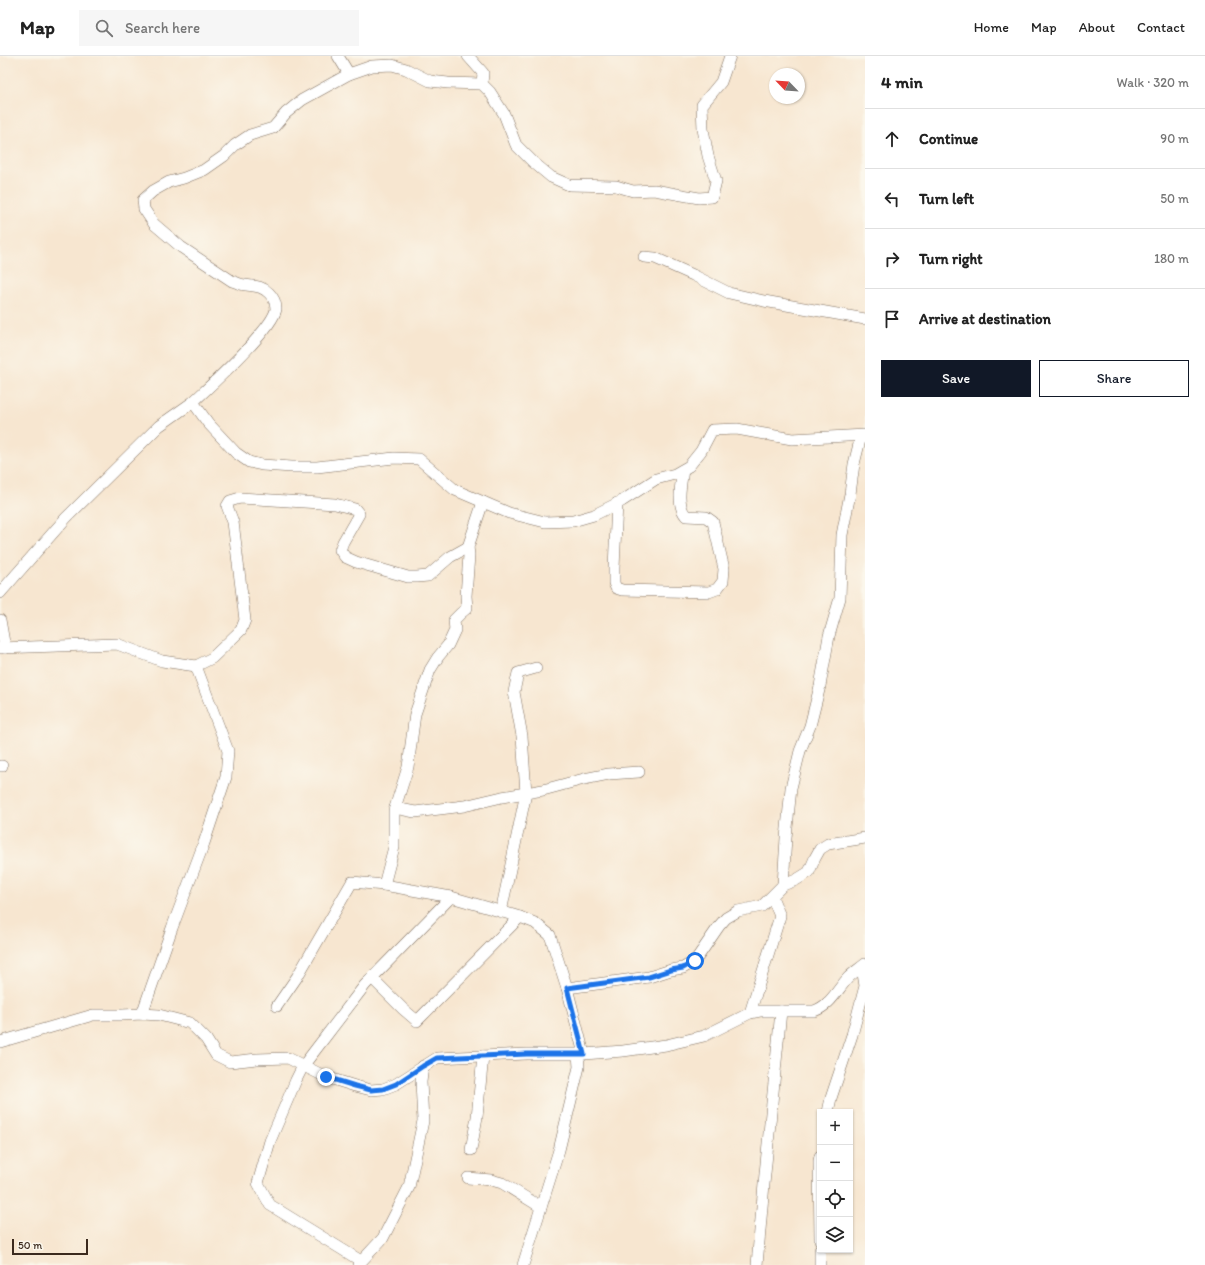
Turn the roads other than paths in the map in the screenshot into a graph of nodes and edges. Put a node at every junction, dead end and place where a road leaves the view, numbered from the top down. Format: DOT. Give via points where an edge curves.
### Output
graph roads {
  1 [pos="338,56"];
  2 [pos="468,56"];
  3 [pos="730,56"];
  4 [pos="349,74"];
  5 [pos="482,84"];
  6 [pos="644,257"];
  7 [pos="865,319"];
  8 [pos="193,402"];
  9 [pos="863,436"];
  10 [pos="683,470"];
  11 [pos="483,502"];
  12 [pos="618,503"];
  13 [pos="468,547"];
  14 [pos="0,593"];
  15 [pos="0,620"];
  16 [pos="2,648"];
  17 [pos="196,666"];
  18 [pos="536,668"];
  19 [pos="639,772"];
  20 [pos="526,793"];
  21 [pos="395,808"];
  22 [pos="865,838"];
  23 [pos="384,885"];
  24 [pos="784,885"];
  25 [pos="451,897"];
  26 [pos="772,897"];
  27 [pos="501,912"];
  28 [pos="520,917"];
  29 [pos="863,966"];
  30 [pos="372,978"];
  31 [pos="567,988"];
  32 [pos="277,1006"];
  33 [pos="781,1011"];
  34 [pos="750,1013"];
  35 [pos="142,1014"];
  36 [pos="0,1042"];
  37 [pos="581,1054"];
  38 [pos="483,1056"];
  39 [pos="304,1066"];
  40 [pos="423,1066"];
  41 [pos="829,1109"];
  42 [pos="471,1150"];
  43 [pos="468,1178"];
  44 [pos="819,1181"];
  45 [pos="541,1207"];
  46 [pos="820,1217"];
  47 [pos="820,1253"];
  48 [pos="360,1263"];
  49 [pos="523,1265"];
  50 [pos="757,1265"];
  51 [pos="820,1265"];
  1 -- 4 [label="street"];
  2 -- 5 [label="street" via="483,73"];
  3 -- 5 [label="street" via="721,82 702,105 703,129 716,182 712,197 699,198 654,190 633,191 616,186 569,185 551,178 516,145 504,114"];
  4 -- 5 [label="street" via="372,66 392,65 430,81"];
  4 -- 8 [label="street" via="302,100 273,128 250,135 204,170 169,182 143,200 144,209 154,224 181,247 232,281 261,287 276,303 273,317 257,338"];
  6 -- 7 [label="street" via="655,258 729,293"];
  8 -- 11 [label="street" via="208,423 248,462 317,467 394,458 419,459 455,490"];
  8 -- 14 [label="street" via="159,426 66,518"];
  9 -- 10 [label="street" via="792,439 737,429 712,430 701,451"];
  9 -- 24 [label="street" via="854,464 842,535 840,598 829,636 810,726 800,751 791,788"];
  10 -- 12 [label="street" via="656,480"];
  10 -- 12 [label="street" via="680,503 682,512 686,516 706,517 713,522 724,569 723,581 717,589 709,592 616,588 614,568"];
  11 -- 12 [label="street" via="515,515 545,522 573,521 594,515"];
  11 -- 13 [label="street"];
  13 -- 17 [label="street" via="450,557 428,576 408,577 345,557 340,550 359,514 354,509 335,504 240,498 230,501 227,506 233,522 245,620 242,630 212,658"];
  13 -- 21 [label="street" via="467,608 454,620 455,630 448,645 430,670 416,714 408,767"];
  15 -- 16 [label="street"];
  16 -- 17 [label="street" via="117,644 162,661"];
  17 -- 35 [label="street" via="228,751 226,777"];
  18 -- 20 [label="street" via="518,673 514,692 522,736"];
  19 -- 20 [label="street" via="602,775"];
  20 -- 21 [label="street" via="437,810 415,812"];
  20 -- 27 [label="street"];
  21 -- 23 [label="street" via="394,847"];
  22 -- 24 [label="street" via="828,844 820,849 809,872"];
  23 -- 25 [label="street"];
  23 -- 32 [label="street" via="352,882 297,977"];
  24 -- 26 [label="street"];
  25 -- 27 [label="street"];
  25 -- 30 [label="street"];
  26 -- 31 [label="street" via="762,906 738,911 726,918 695,961 683,968 649,977"];
  26 -- 34 [label="street" via="780,916"];
  27 -- 28 [label="street"];
  28 -- 30 [label="street" via="418,1021"];
  28 -- 31 [label="street" via="536,924 550,935"];
  29 -- 33 [label="street" via="848,978 821,1009"];
  29 -- 41 [label="street" via="865,986"];
  30 -- 39 [label="street"];
  31 -- 37 [label="street"];
  33 -- 34 [label="street"];
  33 -- 50 [label="street"];
  34 -- 37 [label="street" via="697,1038 623,1051"];
  35 -- 36 [label="street" via="93,1015"];
  35 -- 39 [label="street" via="159,1015 190,1024 206,1039 216,1055 230,1062 288,1058"];
  37 -- 38 [label="street"];
  37 -- 45 [label="street" via="559,1150"];
  38 -- 40 [label="street" via="437,1058"];
  38 -- 42 [label="street"];
  39 -- 40 [label="street" via="326,1077 371,1090 396,1084"];
  39 -- 48 [label="street" via="270,1140 258,1182 270,1205"];
  40 -- 48 [label="street" via="423,1121 409,1187 383,1238"];
  43 -- 45 [label="street" via="502,1183"];
  44 -- 46 [label="street"];
  45 -- 49 [label="street"];
  47 -- 51 [label="street"];
}
